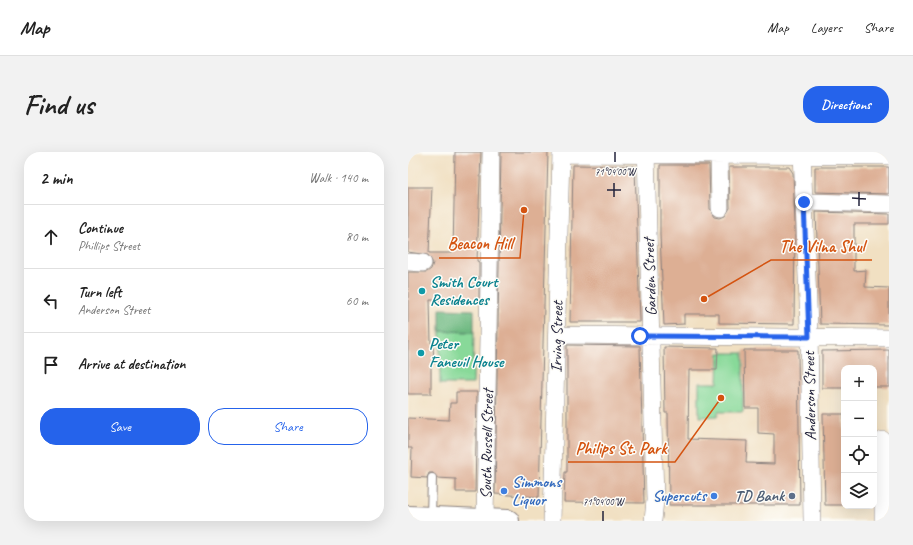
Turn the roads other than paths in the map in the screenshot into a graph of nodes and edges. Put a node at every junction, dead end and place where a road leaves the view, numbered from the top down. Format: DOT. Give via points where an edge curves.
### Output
graph roads {
  1 [pos="492,152"];
  2 [pos="561,153"];
  3 [pos="646,153"];
  4 [pos="802,154"];
  5 [pos="719,155"];
  6 [pos="889,156"];
  7 [pos="804,202"];
  8 [pos="889,204"];
  9 [pos="720,208"];
  10 [pos="558,335"];
  11 [pos="651,336"];
  12 [pos="809,337"];
  13 [pos="889,338"];
  14 [pos="883,440"];
  15 [pos="432,478"];
  16 [pos="408,517"];
  17 [pos="431,520"];
  18 [pos="485,520"];
  19 [pos="508,521"];
  20 [pos="552,521"];
  21 [pos="653,521"];
  22 [pos="812,521"];
  23 [pos="883,521"];
  1 -- 18 [label="street, South Russell Street"];
  2 -- 3 [label="street"];
  2 -- 10 [label="street, Irving Street"];
  3 -- 5 [label="street"];
  3 -- 11 [label="street, Garden Street"];
  4 -- 5 [label="street"];
  4 -- 6 [label="street"];
  4 -- 7 [label="street, Anderson Street"];
  5 -- 9 [label="street"];
  7 -- 8 [label="street"];
  7 -- 12 [label="street, Anderson Street"];
  10 -- 11 [label="street"];
  10 -- 20 [label="street, Irving Street"];
  11 -- 12 [label="street"];
  11 -- 21 [label="street, Garden Street" via="655,500"];
  12 -- 13 [label="street"];
  12 -- 22 [label="street, Anderson Street"];
  14 -- 23 [label="street"];
  15 -- 17 [label="lane"];
  16 -- 17 [label="main road"];
  17 -- 18 [label="main road"];
  18 -- 19 [label="main road"];
}
